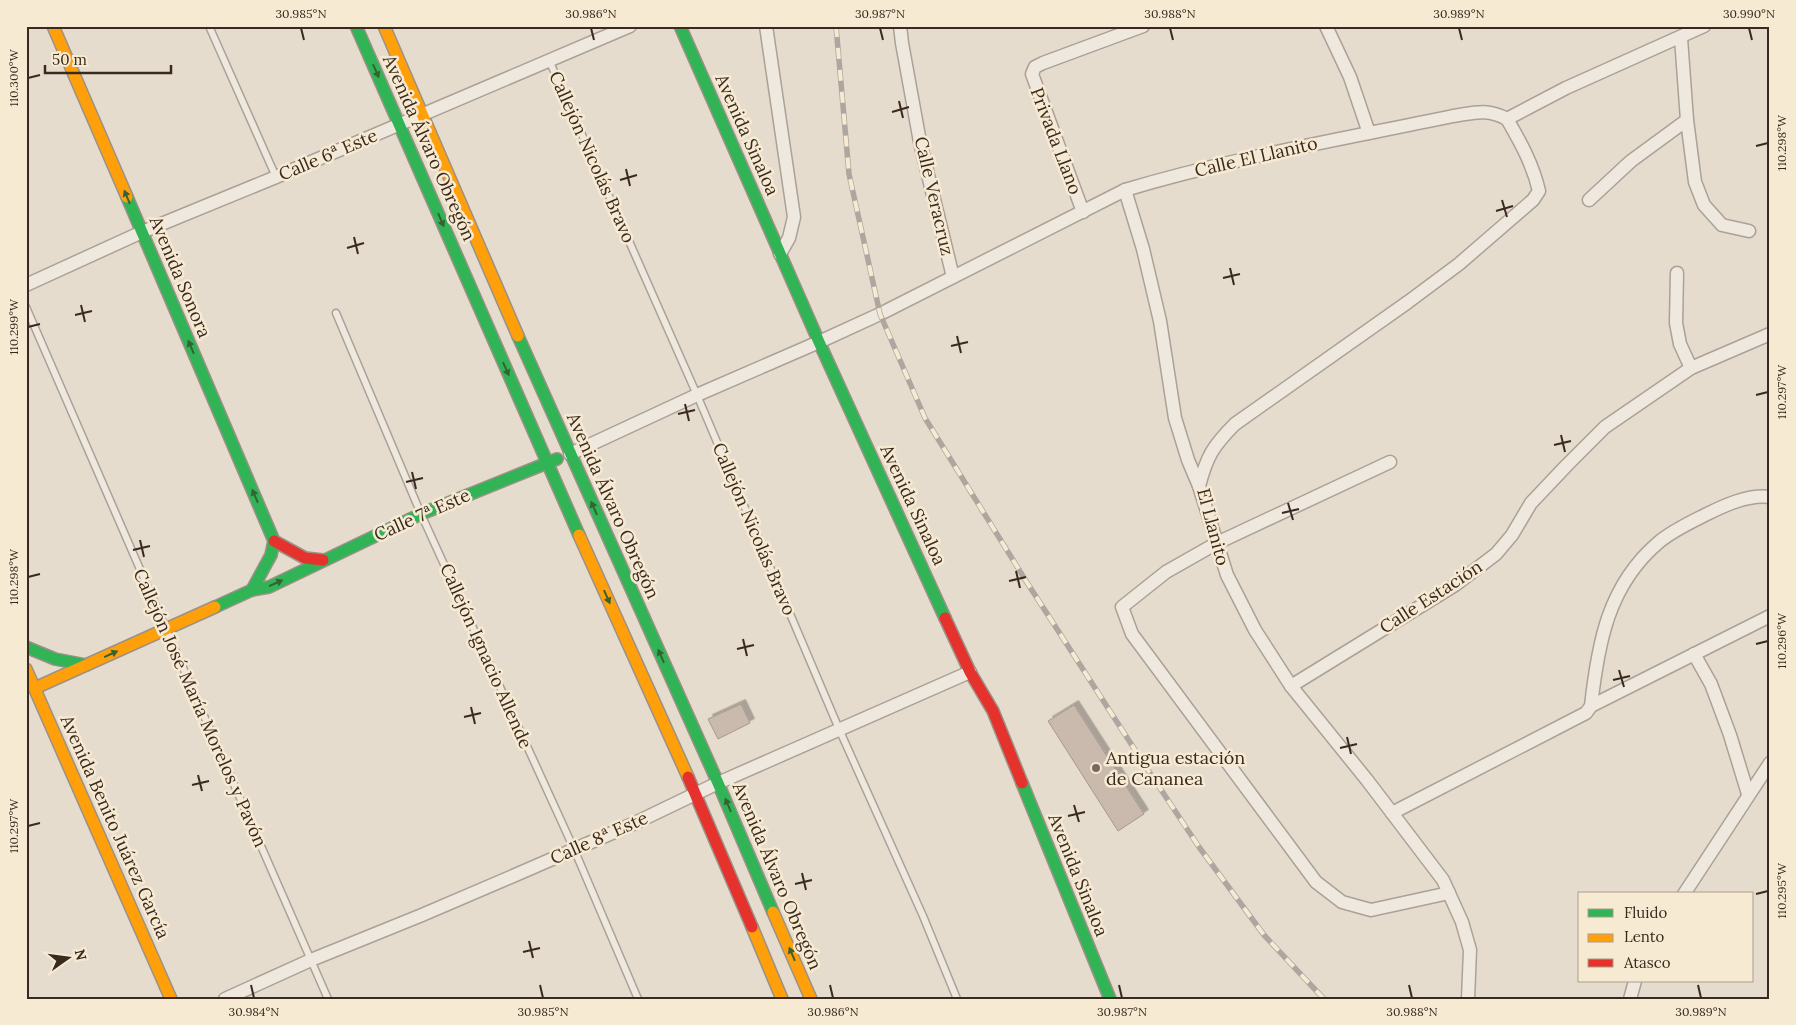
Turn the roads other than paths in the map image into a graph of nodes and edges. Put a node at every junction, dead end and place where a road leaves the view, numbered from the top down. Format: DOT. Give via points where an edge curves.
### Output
graph roads {
  1 [pos="53,26"];
  2 [pos="209,26"];
  3 [pos="356,26"];
  4 [pos="384,26"];
  5 [pos="630,26"];
  6 [pos="680,26"];
  7 [pos="766,26"];
  8 [pos="900,26"];
  9 [pos="1143,26"];
  10 [pos="1326,26"];
  11 [pos="1704,26"];
  12 [pos="1681,38"];
  13 [pos="549,60"];
  14 [pos="423,115"];
  15 [pos="1507,119"];
  16 [pos="1687,120"];
  17 [pos="400,124"];
  18 [pos="1369,133"];
  19 [pos="276,177"];
  20 [pos="1125,190"];
  21 [pos="1589,200"];
  22 [pos="1083,212"];
  23 [pos="1749,231"];
  24 [pos="142,232"];
  25 [pos="465,244"];
  26 [pos="780,254"];
  27 [pos="1677,273"];
  28 [pos="953,277"];
  29 [pos="26,285"];
  30 [pos="26,306"];
  31 [pos="336,312"];
  32 [pos="1770,334"];
  33 [pos="819,342"];
  34 [pos="1691,368"];
  35 [pos="697,394"];
  36 [pos="570,454"];
  37 [pos="1390,462"];
  38 [pos="547,463"];
  39 [pos="1199,486"];
  40 [pos="1770,497"];
  41 [pos="421,514"];
  42 [pos="274,541"];
  43 [pos="1217,543"];
  44 [pos="323,560"];
  45 [pos="609,572"];
  46 [pos="252,590"];
  47 [pos="1770,616"];
  48 [pos="166,630"];
  49 [pos="26,647"];
  50 [pos="1694,654"];
  51 [pos="86,665"];
  52 [pos="26,669"];
  53 [pos="970,672"];
  54 [pos="1291,686"];
  55 [pos="30,689"];
  56 [pos="1592,706"];
  57 [pos="839,729"];
  58 [pos="1770,763"];
  59 [pos="718,783"];
  60 [pos="696,794"];
  61 [pos="1748,794"];
  62 [pos="1392,813"];
  63 [pos="574,849"];
  64 [pos="1685,892"];
  65 [pos="1449,893"];
  66 [pos="311,960"];
  67 [pos="1636,982"];
  68 [pos="171,999"];
  69 [pos="225,999"];
  70 [pos="328,999"];
  71 [pos="638,999"];
  72 [pos="782,999"];
  73 [pos="811,999"];
  74 [pos="957,999"];
  75 [pos="1110,999"];
  76 [pos="1468,999"];
  77 [pos="1630,999"];
  24 -- 1 [label="street, Avenida Sonora, one-way"];
  2 -- 19 [label="lane"];
  3 -- 17 [label="street, Avenida Álvaro Obregón, one-way"];
  4 -- 14 [label="street, Avenida Álvaro Obregón"];
  5 -- 13 [label="street, Calle 6ª Este"];
  6 -- 26 [label="street, Avenida Sinaloa"];
  7 -- 26 [label="street" via="794,217 789,238"];
  8 -- 28 [label="street, Calle Veracruz" via="920,142"];
  9 -- 22 [label="street, Privada Llano" via="1043,62 1035,67 1032,74"];
  10 -- 18 [label="street" via="1350,77"];
  11 -- 12 [label="street"];
  12 -- 15 [label="street" via="1566,88"];
  12 -- 16 [label="street"];
  13 -- 14 [label="street, Calle 6ª Este"];
  13 -- 35 [label="lane, Callejón Nicolás Bravo"];
  14 -- 17 [label="street, Calle 6ª Este"];
  14 -- 25 [label="street, Avenida Álvaro Obregón"];
  15 -- 18 [label="street, Calle El Llanito" via="1495,112 1479,112"];
  15 -- 39 [label="street, El Llanito" via="1528,155 1536,178 1539,191 1533,200 1459,264 1235,424 1216,443"];
  16 -- 21 [label="street" via="1631,161"];
  16 -- 23 [label="street" via="1695,182 1704,205 1722,225"];
  17 -- 19 [label="street, Calle 6ª Este"];
  17 -- 25 [label="street, Avenida Álvaro Obregón, one-way"];
  18 -- 20 [label="street, Calle El Llanito" via="1279,150"];
  19 -- 24 [label="street, Calle 6ª Este"];
  20 -- 22 [label="street, Calle El Llanito"];
  20 -- 39 [label="street" via="1160,321 1175,418"];
  22 -- 28 [label="street, Calle El Llanito"];
  24 -- 29 [label="street, Calle 6ª Este"];
  42 -- 24 [label="street, Avenida Sonora, one-way"];
  25 -- 36 [label="street, Avenida Álvaro Obregón"];
  25 -- 38 [label="street, Avenida Álvaro Obregón, one-way"];
  26 -- 33 [label="street, Avenida Sinaloa"];
  27 -- 34 [label="street" via="1676,323 1680,344"];
  28 -- 33 [label="street, Calle El Llanito"];
  30 -- 48 [label="lane, Callejón José María Morelos y Pavón"];
  31 -- 41 [label="lane, Callejón Ignacio Allende"];
  32 -- 34 [label="street, Calle Estación"];
  33 -- 35 [label="street, Calle 7ª Este"];
  33 -- 53 [label="street, Avenida Sinaloa"];
  34 -- 54 [label="street, Calle Estación" via="1606,427 1566,464 1531,503 1496,554 1455,585"];
  35 -- 36 [label="street, Calle 7ª Este"];
  35 -- 57 [label="lane, Callejón Nicolás Bravo"];
  36 -- 38 [label="street, Calle 7ª Este"];
  45 -- 36 [label="street, Avenida Álvaro Obregón, one-way"];
  37 -- 43 [label="street"];
  38 -- 41 [label="street, Calle 7ª Este"];
  38 -- 45 [label="street, Avenida Álvaro Obregón"];
  39 -- 43 [label="street, El Llanito"];
  40 -- 56 [label="street" via="1753,497 1721,507 1682,526 1659,542 1628,575 1611,607 1600,643"];
  41 -- 44 [label="street, Calle 7ª Este"];
  41 -- 63 [label="lane, Callejón Ignacio Allende"];
  42 -- 44 [label="street" via="305,558"];
  42 -- 46 [label="street" via="271,556"];
  43 -- 54 [label="street, El Llanito" via="1227,575 1255,630"];
  43 -- 65 [label="street" via="1166,572 1122,607 1132,634 1316,882 1342,902 1371,910"];
  46 -- 44 [label="street, Calle 7ª Este, one-way" via="269,587"];
  59 -- 45 [label="street, Avenida Álvaro Obregón, one-way"];
  45 -- 60 [label="street, Avenida Álvaro Obregón, one-way"];
  46 -- 48 [label="street, Calle 7ª Este"];
  47 -- 50 [label="street"];
  51 -- 48 [label="street, Calle 7ª Este, one-way"];
  48 -- 66 [label="lane, Callejón José María Morelos y Pavón"];
  49 -- 51 [label="street" via="60,661"];
  50 -- 56 [label="street"];
  50 -- 61 [label="street" via="1711,684"];
  51 -- 55 [label="street, Calle 7ª Este"];
  52 -- 55 [label="street, Avenida Benito Juárez García"];
  53 -- 57 [label="street, Calle 8ª Este"];
  53 -- 75 [label="street, Avenida Sinaloa" via="993,711"];
  54 -- 62 [label="street, El Llanito"];
  55 -- 68 [label="street, Avenida Benito Juárez García"];
  56 -- 62 [label="street" via="1575,720"];
  57 -- 59 [label="street, Calle 8ª Este"];
  57 -- 74 [label="lane, Callejón Nicolás Bravo"];
  58 -- 61 [label="street"];
  59 -- 60 [label="street, Calle 8ª Este"];
  73 -- 59 [label="street, Avenida Álvaro Obregón, one-way"];
  60 -- 63 [label="street, Calle 8ª Este"];
  60 -- 72 [label="street, Avenida Álvaro Obregón"];
  61 -- 64 [label="street"];
  62 -- 65 [label="street, El Llanito" via="1443,880"];
  63 -- 66 [label="street, Calle 8ª Este" via="422,916"];
  63 -- 71 [label="lane, Callejón Ignacio Allende"];
  65 -- 76 [label="street, El Llanito" via="1470,950"];
  66 -- 69 [label="street, Calle 8ª Este"];
  66 -- 70 [label="lane, Callejón José María Morelos y Pavón"];
  67 -- 77 [label="street"];
}
